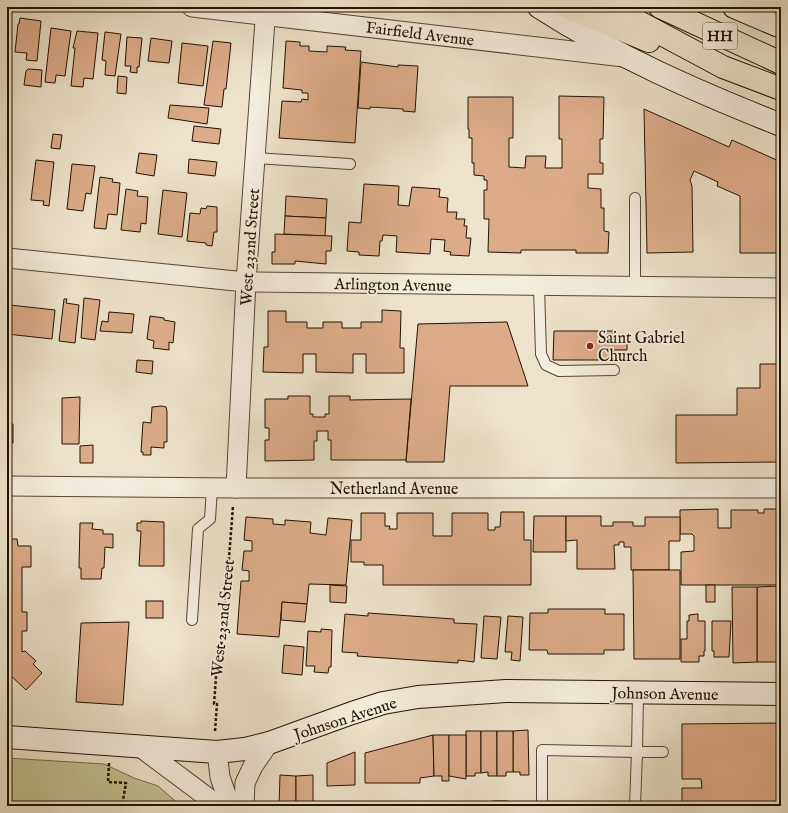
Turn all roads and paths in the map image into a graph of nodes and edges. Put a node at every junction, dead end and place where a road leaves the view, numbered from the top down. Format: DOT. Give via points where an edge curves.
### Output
graph roads {
  1 [pos="192,7"];
  2 [pos="539,7"];
  3 [pos="611,7"];
  4 [pos="660,7"];
  5 [pos="692,7"];
  6 [pos="734,7"];
  7 [pos="266,11"];
  8 [pos="564,14"];
  9 [pos="781,27"];
  10 [pos="553,49"];
  11 [pos="781,53"];
  12 [pos="628,57"];
  13 [pos="781,63"];
  14 [pos="723,68"];
  15 [pos="781,89"];
  16 [pos="781,125"];
  17 [pos="255,158"];
  18 [pos="350,164"];
  19 [pos="635,198"];
  20 [pos="7,258"];
  21 [pos="246,282"];
  22 [pos="538,286"];
  23 [pos="635,287"];
  24 [pos="781,288"];
  25 [pos="614,370"];
  26 [pos="7,486"];
  27 [pos="212,488"];
  28 [pos="781,488"];
  29 [pos="235,495"];
  30 [pos="192,620"];
  31 [pos="638,692"];
  32 [pos="781,694"];
  33 [pos="7,737"];
  34 [pos="216,742"];
  35 [pos="269,743"];
  36 [pos="140,747"];
  37 [pos="637,752"];
  38 [pos="663,752"];
  39 [pos="109,762"];
  40 [pos="122,806"];
  41 [pos="219,806"];
  42 [pos="230,806"];
  43 [pos="244,806"];
  44 [pos="542,806"];
  45 [pos="636,806"];
  1 -- 7 [label="street, Fairfield Avenue"];
  2 -- 8 [label="street"];
  3 -- 14 [label="highway, HH"];
  4 -- 13 [label="highway, HH"];
  5 -- 11 [label="highway"];
  6 -- 9 [label="street"];
  7 -- 10 [label="street, Fairfield Avenue"];
  7 -- 17 [label="street, West 232nd Street"];
  8 -- 10 [label="street" via="561,38"];
  8 -- 12 [label="street"];
  8 -- 14 [label="highway"];
  10 -- 12 [label="street, Fairfield Avenue"];
  12 -- 16 [label="street" via="687,86"];
  14 -- 15 [label="highway, HH"];
  17 -- 18 [label="lane"];
  17 -- 21 [label="street, West 232nd Street"];
  19 -- 23 [label="lane"];
  20 -- 21 [label="street, Arlington Avenue"];
  21 -- 22 [label="street, Arlington Avenue"];
  21 -- 29 [label="street, West 232nd Street"];
  22 -- 23 [label="street, Arlington Avenue"];
  22 -- 25 [label="lane" via="541,354 546,365 558,372"];
  23 -- 24 [label="street, Arlington Avenue"];
  26 -- 27 [label="street, Netherland Avenue"];
  27 -- 29 [label="street, Netherland Avenue"];
  27 -- 30 [label="lane" via="210,519 198,529"];
  28 -- 29 [label="street, Netherland Avenue"];
  29 -- 34 [label="path, West 232nd Street" via="223,636 217,664 214,704 217,704"];
  31 -- 32 [label="street, Johnson Avenue"];
  31 -- 35 [label="street, Johnson Avenue" via="506,691 418,697 383,703"];
  31 -- 37 [label="lane"];
  33 -- 36 [label="street, Johnson Avenue"];
  34 -- 35 [label="street, Johnson Avenue" via="245,750"];
  34 -- 36 [label="street, Johnson Avenue"];
  34 -- 42 [label="street" via="220,777"];
  35 -- 43 [label="street" via="245,783"];
  36 -- 41 [label="street"];
  37 -- 38 [label="lane"];
  37 -- 44 [label="lane" via="542,750"];
  37 -- 45 [label="lane"];
  39 -- 40 [label="path" via="108,782 126,783"];
}
